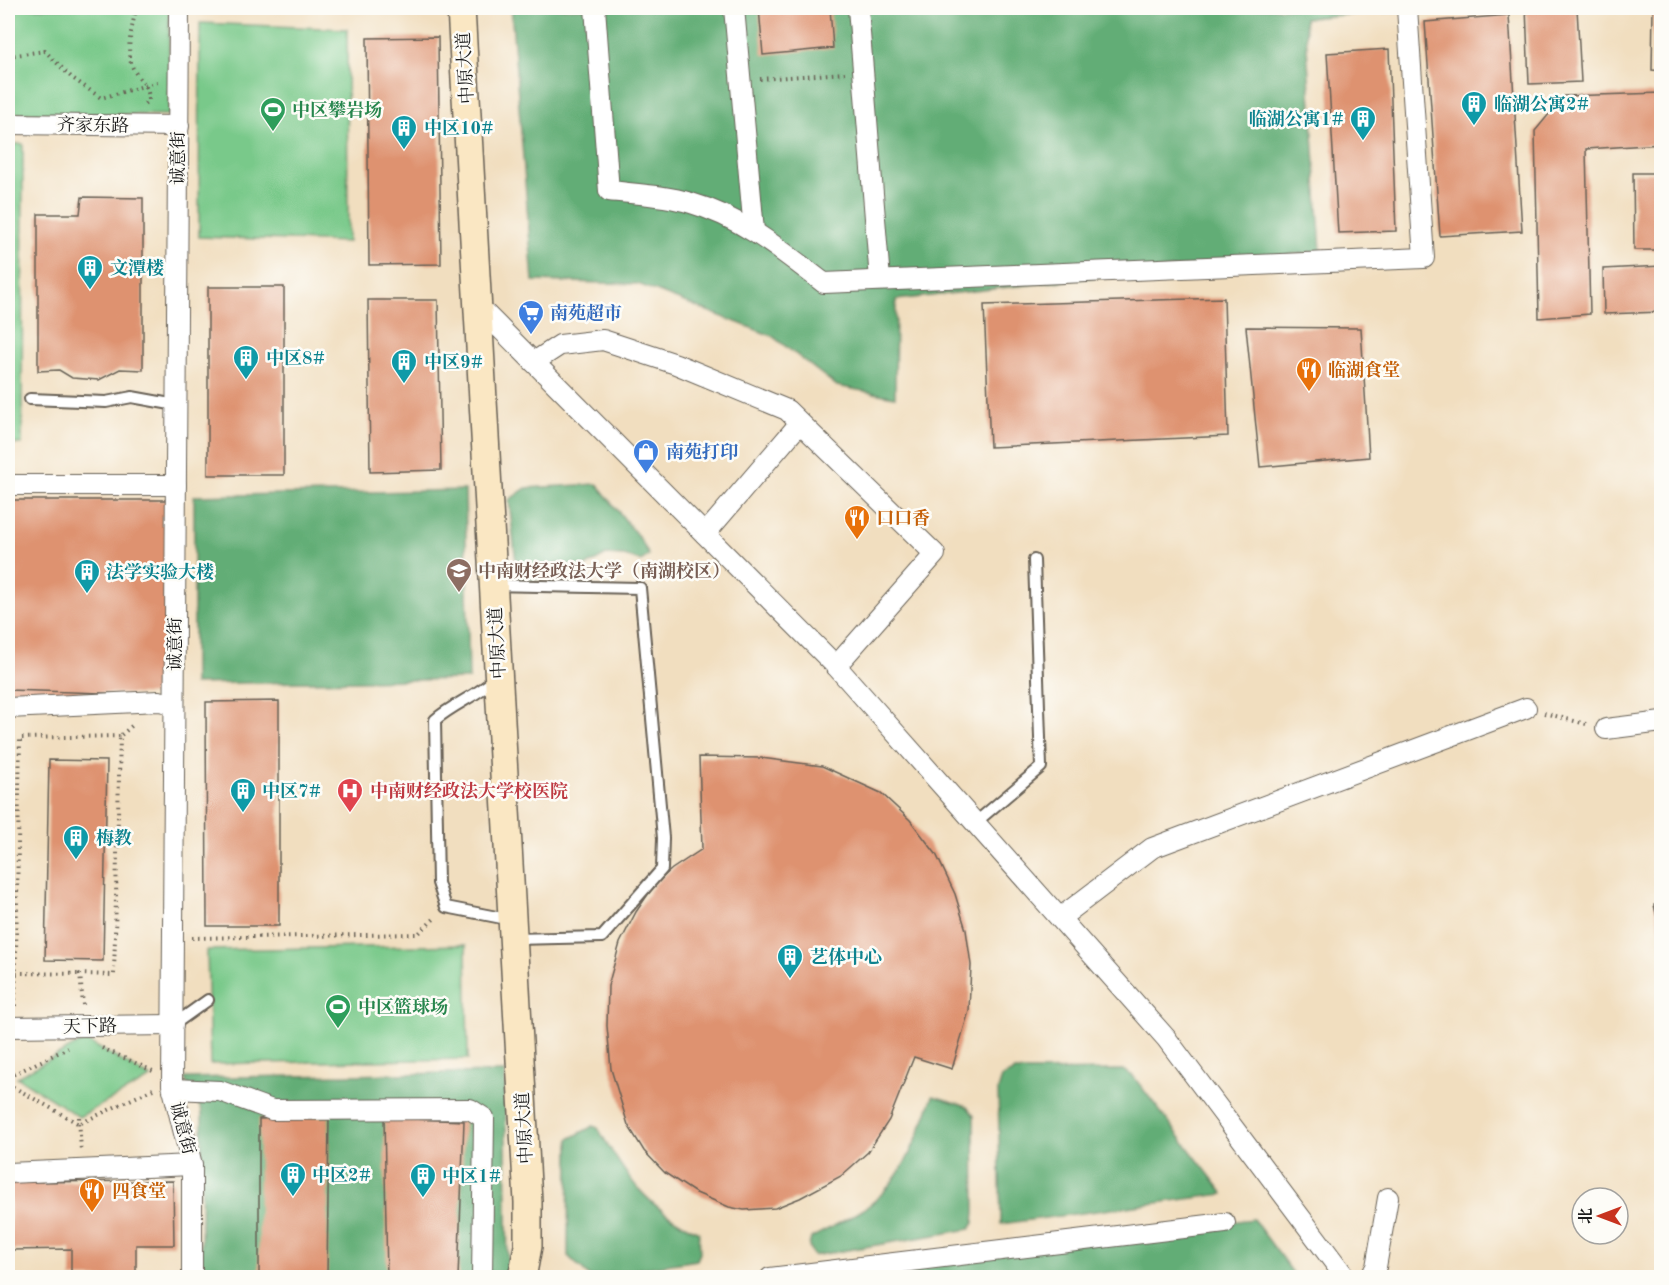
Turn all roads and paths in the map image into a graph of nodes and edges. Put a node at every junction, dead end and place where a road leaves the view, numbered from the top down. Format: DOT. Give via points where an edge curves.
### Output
graph roads {
  1 [pos="9,8"];
  2 [pos="136,8"];
  3 [pos="179,8"];
  4 [pos="461,8"];
  5 [pos="595,8"];
  6 [pos="734,8"];
  7 [pos="858,8"];
  8 [pos="1407,8"];
  9 [pos="8,14"];
  10 [pos="8,56"];
  11 [pos="179,71"];
  12 [pos="863,72"];
  13 [pos="741,81"];
  14 [pos="148,87"];
  15 [pos="8,124"];
  16 [pos="118,126"];
  17 [pos="179,126"];
  18 [pos="754,231"];
  19 [pos="879,280"];
  20 [pos="478,306"];
  21 [pos="534,362"];
  22 [pos="30,399"];
  23 [pos="176,405"];
  24 [pos="800,423"];
  25 [pos="8,484"];
  26 [pos="176,485"];
  27 [pos="705,534"];
  28 [pos="1034,560"];
  29 [pos="494,585"];
  30 [pos="836,666"];
  31 [pos="499,675"];
  32 [pos="166,703"];
  33 [pos="8,708"];
  34 [pos="1526,708"];
  35 [pos="1662,722"];
  36 [pos="1606,729"];
  37 [pos="120,736"];
  38 [pos="975,823"];
  39 [pos="446,907"];
  40 [pos="1060,918"];
  41 [pos="513,930"];
  42 [pos="173,939"];
  43 [pos="16,973"];
  44 [pos="80,974"];
  45 [pos="208,1000"];
  46 [pos="173,1025"];
  47 [pos="11,1027"];
  48 [pos="84,1033"];
  49 [pos="8,1077"];
  50 [pos="8,1084"];
  51 [pos="172,1085"];
  52 [pos="79,1117"];
  53 [pos="79,1124"];
  54 [pos="192,1165"];
  55 [pos="83,1169"];
  56 [pos="8,1173"];
  57 [pos="1388,1198"];
  58 [pos="1225,1223"];
  59 [pos="192,1278"];
  60 [pos="482,1278"];
  61 [pos="522,1278"];
  62 [pos="770,1278"];
  63 [pos="1346,1278"];
  64 [pos="1370,1278"];
  1 -- 9 [label="path"];
  2 -- 14 [label="path" via="130,38 132,66"];
  3 -- 11 [label="street, 诚意街"];
  4 -- 20 [label="main road, 中原大道"];
  5 -- 18 [label="street" via="609,191 690,202"];
  6 -- 13 [label="street"];
  7 -- 12 [label="street"];
  8 -- 19 [label="street" via="1424,258"];
  10 -- 14 [label="path" via="45,51 71,77 101,98"];
  11 -- 14 [label="path"];
  11 -- 17 [label="street, 诚意街"];
  12 -- 13 [label="path"];
  12 -- 19 [label="street"];
  13 -- 18 [label="street"];
  14 -- 16 [label="path" via="149,100"];
  15 -- 16 [label="street, 齐家东路"];
  16 -- 17 [label="street, 齐家东路"];
  17 -- 23 [label="street, 诚意街"];
  18 -- 19 [label="street" via="824,283"];
  20 -- 21 [label="street"];
  20 -- 29 [label="main road, 中原大道"];
  21 -- 24 [label="street" via="560,345 603,339 787,410"];
  21 -- 27 [label="street"];
  22 -- 23 [label="lane" via="106,402 132,397"];
  23 -- 26 [label="street, 诚意街"];
  24 -- 27 [label="street"];
  24 -- 30 [label="street" via="934,554"];
  25 -- 26 [label="street"];
  26 -- 32 [label="street, 诚意街"];
  27 -- 30 [label="street"];
  28 -- 38 [label="lane" via="1041,767"];
  29 -- 31 [label="main road, 中原大道"];
  29 -- 41 [label="lane" via="640,588 663,838 663,868 602,937"];
  30 -- 38 [label="street"];
  31 -- 39 [label="lane" via="435,720 438,883"];
  31 -- 41 [label="main road, 中原大道"];
  32 -- 33 [label="street"];
  32 -- 37 [label="path"];
  32 -- 42 [label="street, 诚意街"];
  34 -- 36 [label="path"];
  34 -- 40 [label="street" via="1152,848"];
  35 -- 36 [label="street"];
  37 -- 43 [label="path" via="20,738"];
  37 -- 44 [label="path" via="114,975"];
  38 -- 40 [label="street"];
  39 -- 41 [label="lane"];
  39 -- 42 [label="path" via="418,934"];
  40 -- 63 [label="street" via="1166,1038"];
  41 -- 61 [label="main road, 中原大道" via="528,1202 528,1246"];
  42 -- 46 [label="street, 诚意街"];
  43 -- 44 [label="path"];
  43 -- 47 [label="path"];
  44 -- 48 [label="path"];
  45 -- 46 [label="lane"];
  46 -- 48 [label="street, 天下路"];
  46 -- 51 [label="street, 诚意街"];
  47 -- 48 [label="street, 天下路"];
  48 -- 49 [label="path"];
  48 -- 51 [label="path"];
  50 -- 53 [label="path"];
  51 -- 53 [label="path"];
  51 -- 54 [label="street, 诚意街"];
  51 -- 60 [label="street" via="220,1091 272,1110 470,1109 484,1118"];
  52 -- 53 [label="path"];
  53 -- 55 [label="path"];
  54 -- 55 [label="street"];
  54 -- 59 [label="street, 诚意街"];
  55 -- 56 [label="street"];
  57 -- 64 [label="street" via="1376,1267"];
  58 -- 62 [label="street"];
}
